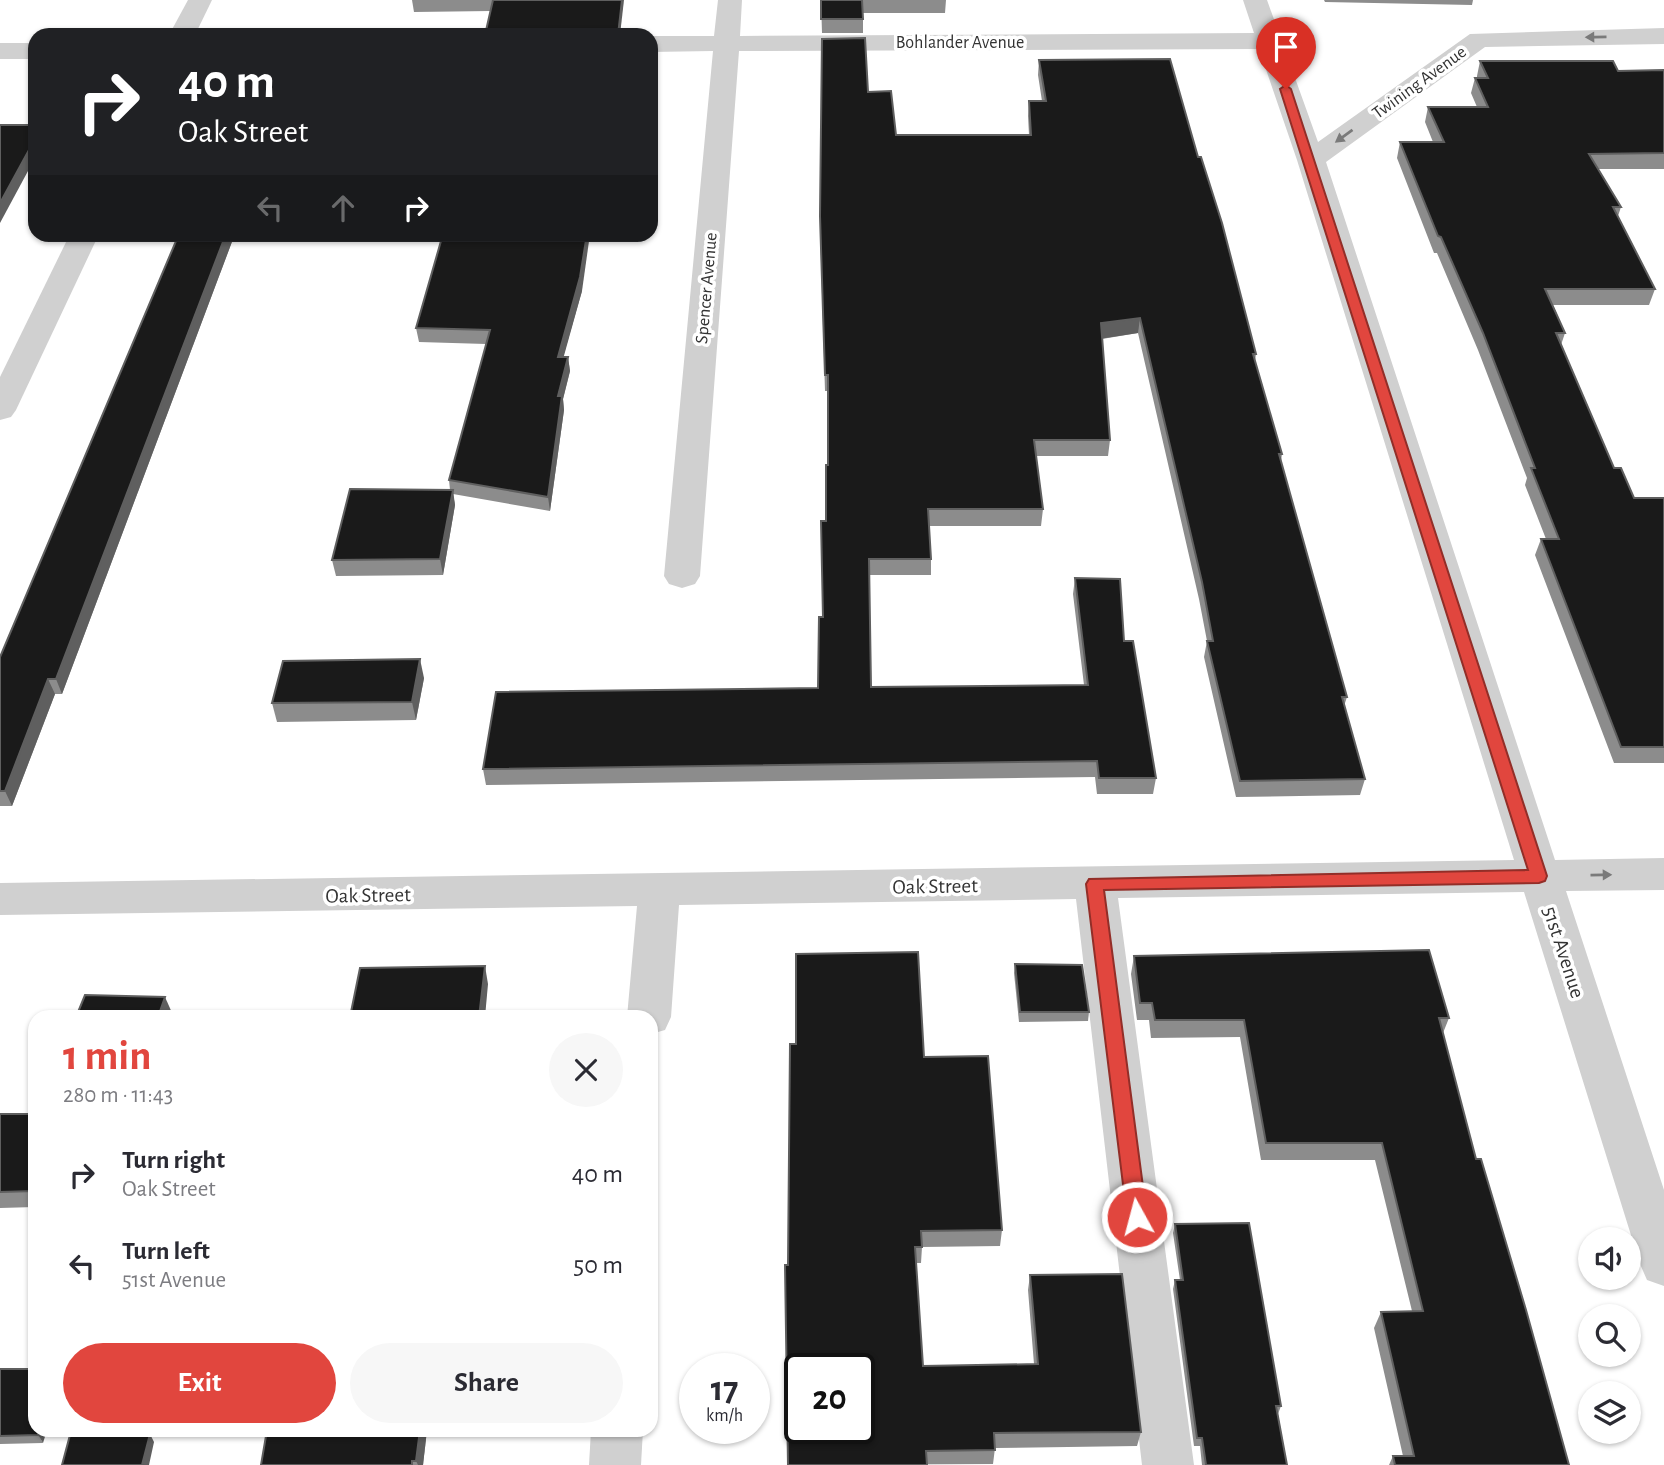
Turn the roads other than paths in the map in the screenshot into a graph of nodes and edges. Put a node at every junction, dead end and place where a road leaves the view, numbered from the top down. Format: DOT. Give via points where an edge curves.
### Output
graph roads {
  1 [pos="200,0"];
  2 [pos="730,0"];
  3 [pos="1255,0"];
  4 [pos="186,28"];
  5 [pos="1664,36"];
  6 [pos="1269,41"];
  7 [pos="726,43"];
  8 [pos="658,44"];
  9 [pos="0,51"];
  10 [pos="28,51"];
  11 [pos="1311,160"];
  12 [pos="81,242"];
  13 [pos="0,410"];
  14 [pos="682,576"];
  15 [pos="1664,874"];
  16 [pos="1539,876"];
  17 [pos="1095,884"];
  18 [pos="659,890"];
  19 [pos="0,899"];
  20 [pos="650,1010"];
  21 [pos="1664,1264"];
  22 [pos="617,1437"];
  23 [pos="615,1465"];
  24 [pos="1168,1465"];
  1 -- 4 [label="street"];
  2 -- 7 [label="street, Spencer Avenue"];
  3 -- 6 [label="street, 51st Avenue"];
  5 -- 11 [label="street, Twining Avenue, one-way" via="1479,39"];
  6 -- 7 [label="street, Bohlander Avenue"];
  6 -- 11 [label="street, 51st Avenue"];
  7 -- 8 [label="street, Bohlander Avenue"];
  7 -- 14 [label="street, Spencer Avenue"];
  9 -- 10 [label="street"];
  11 -- 16 [label="street, 51st Avenue"];
  12 -- 13 [label="street"];
  16 -- 15 [label="street, Oak Street, one-way"];
  16 -- 17 [label="street, Oak Street"];
  16 -- 21 [label="street, 51st Avenue"];
  17 -- 18 [label="street, Oak Street"];
  17 -- 24 [label="street"];
  18 -- 19 [label="street, Oak Street"];
  18 -- 20 [label="street"];
  22 -- 23 [label="street"];
}
